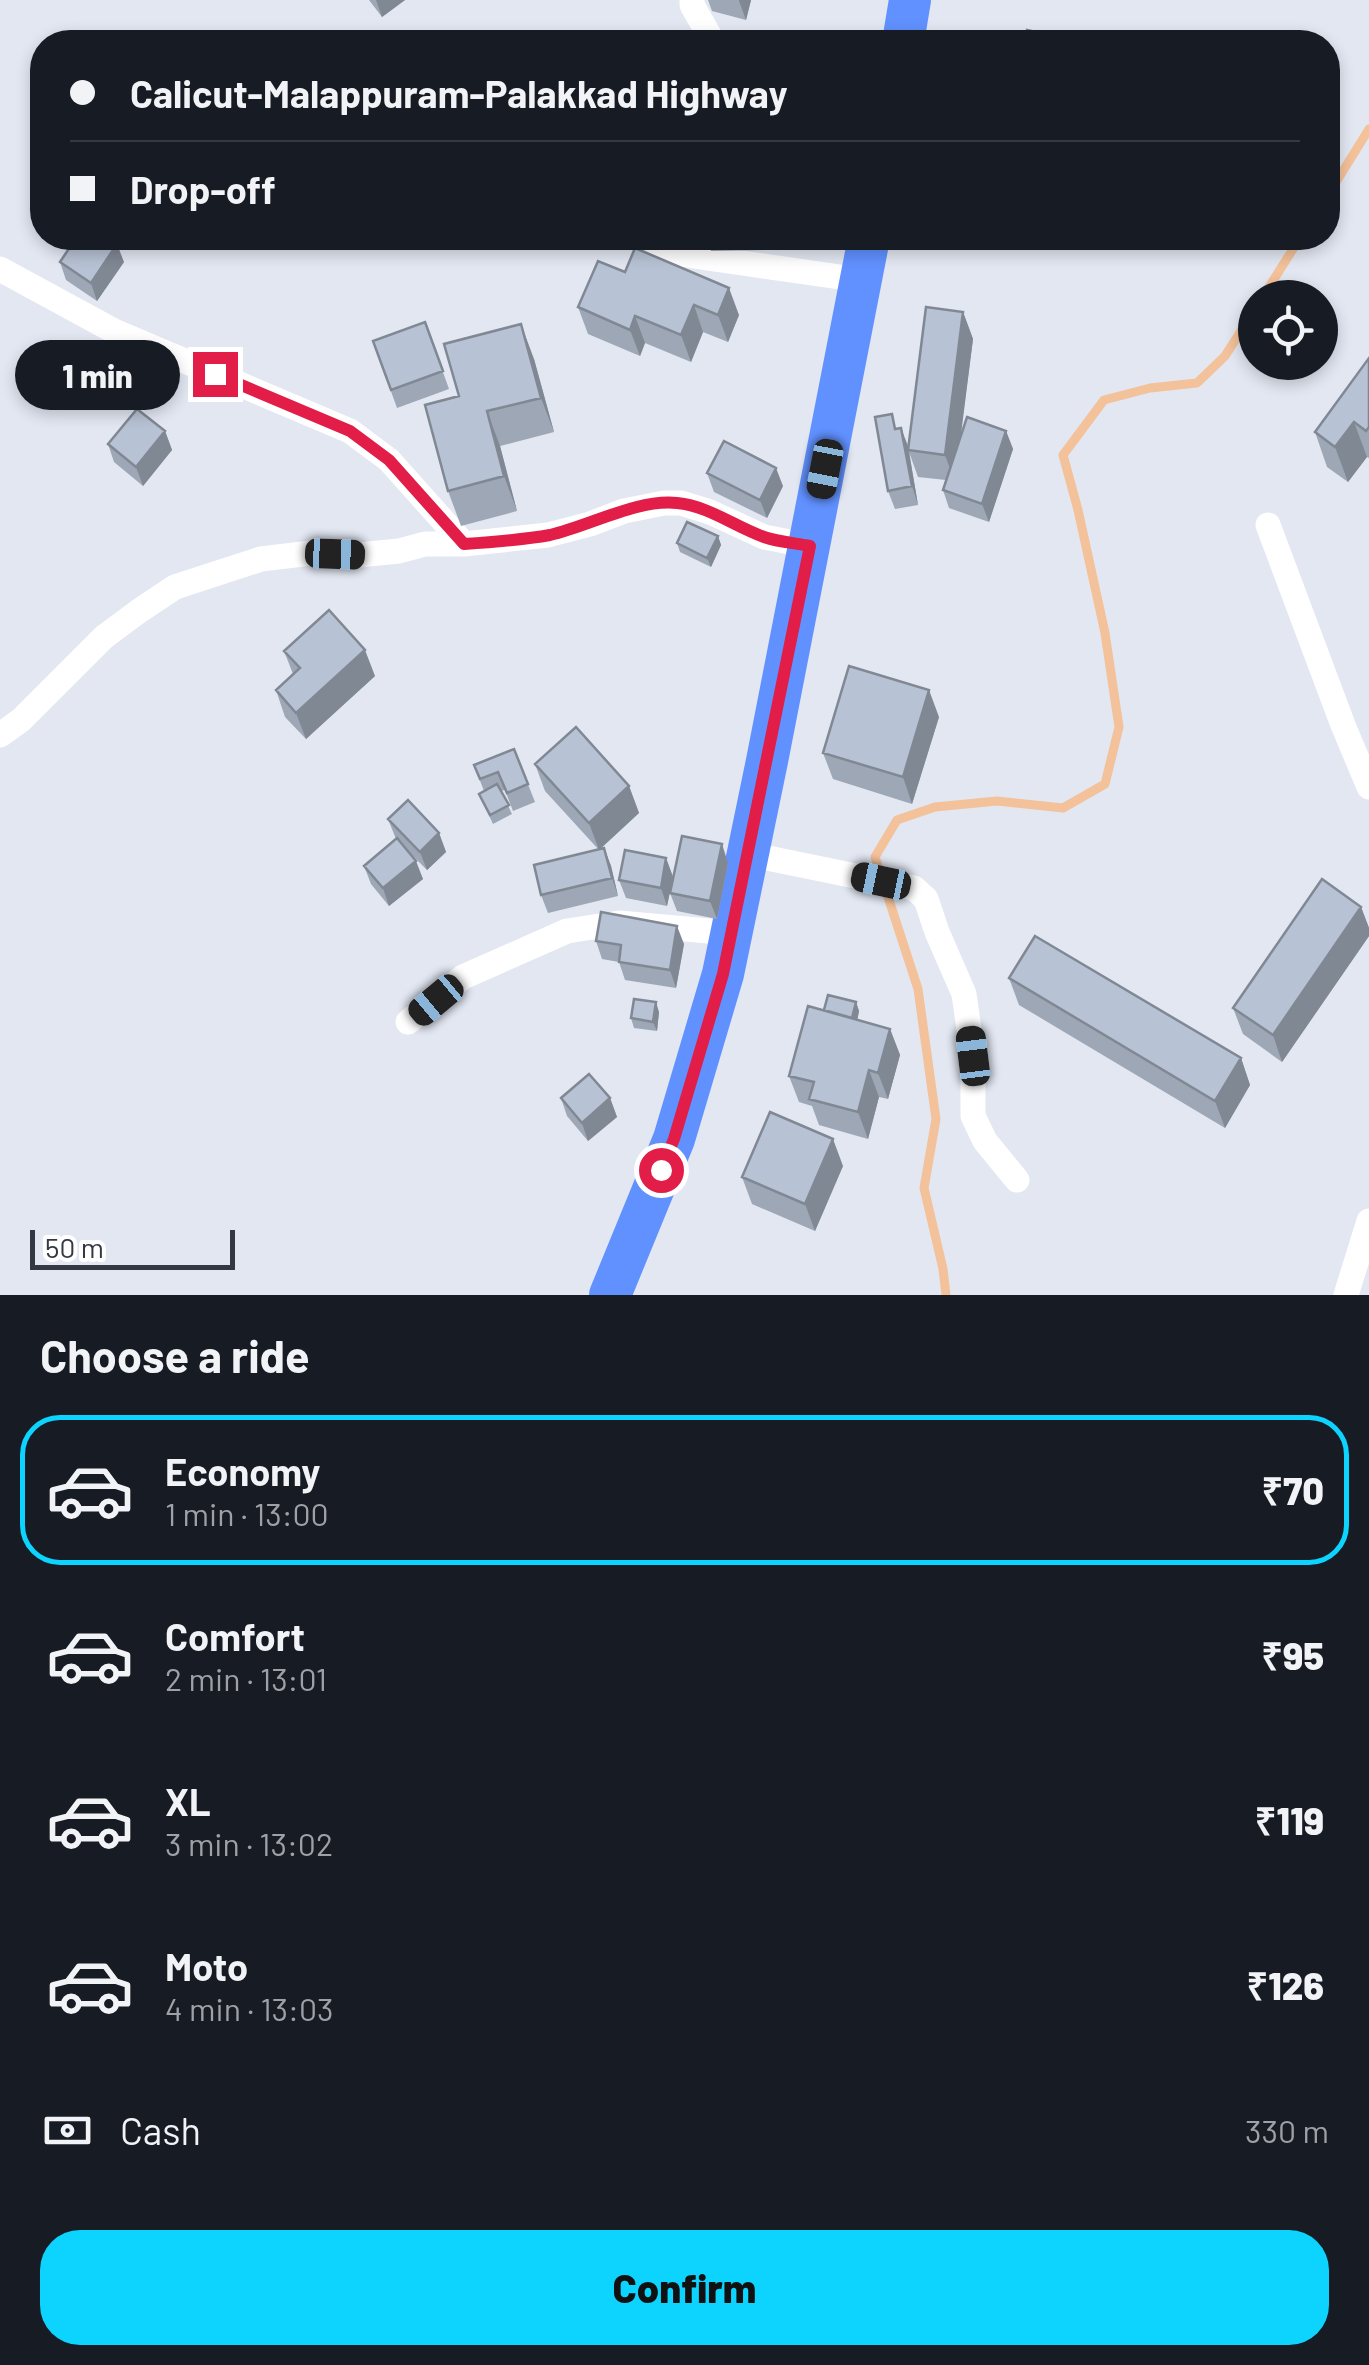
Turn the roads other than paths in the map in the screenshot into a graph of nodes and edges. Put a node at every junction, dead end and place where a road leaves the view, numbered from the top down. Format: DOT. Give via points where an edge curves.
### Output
graph roads {
  1 [pos="692,0"];
  2 [pos="910,0"];
  3 [pos="706,30"];
  4 [pos="906,30"];
  5 [pos="652,250"];
  6 [pos="867,250"];
  7 [pos="0,269"];
  8 [pos="862,280"];
  9 [pos="1268,525"];
  10 [pos="464,544"];
  11 [pos="810,546"];
  12 [pos="0,735"];
  13 [pos="1369,786"];
  14 [pos="765,858"];
  15 [pos="732,932"];
  16 [pos="408,1022"];
  17 [pos="1016,1180"];
  18 [pos="1369,1221"];
  19 [pos="610,1295"];
  20 [pos="1346,1295"];
  1 -- 3 [label="street"];
  2 -- 4 [label="highway"];
  5 -- 8 [label="street"];
  6 -- 8 [label="highway"];
  7 -- 10 [label="street" via="114,330 350,431 389,460"];
  8 -- 11 [label="highway"];
  9 -- 13 [label="street"];
  10 -- 11 [label="street" via="548,535 624,511 681,503 764,537"];
  10 -- 12 [label="street" via="262,558 175,587 104,637"];
  11 -- 14 [label="highway"];
  14 -- 15 [label="highway"];
  14 -- 17 [label="street" via="914,888 926,899 964,994 974,1116 985,1142"];
  15 -- 16 [label="street" via="619,924 567,931 463,977"];
  15 -- 19 [label="highway" via="674,1139"];
  18 -- 20 [label="street"];
}
